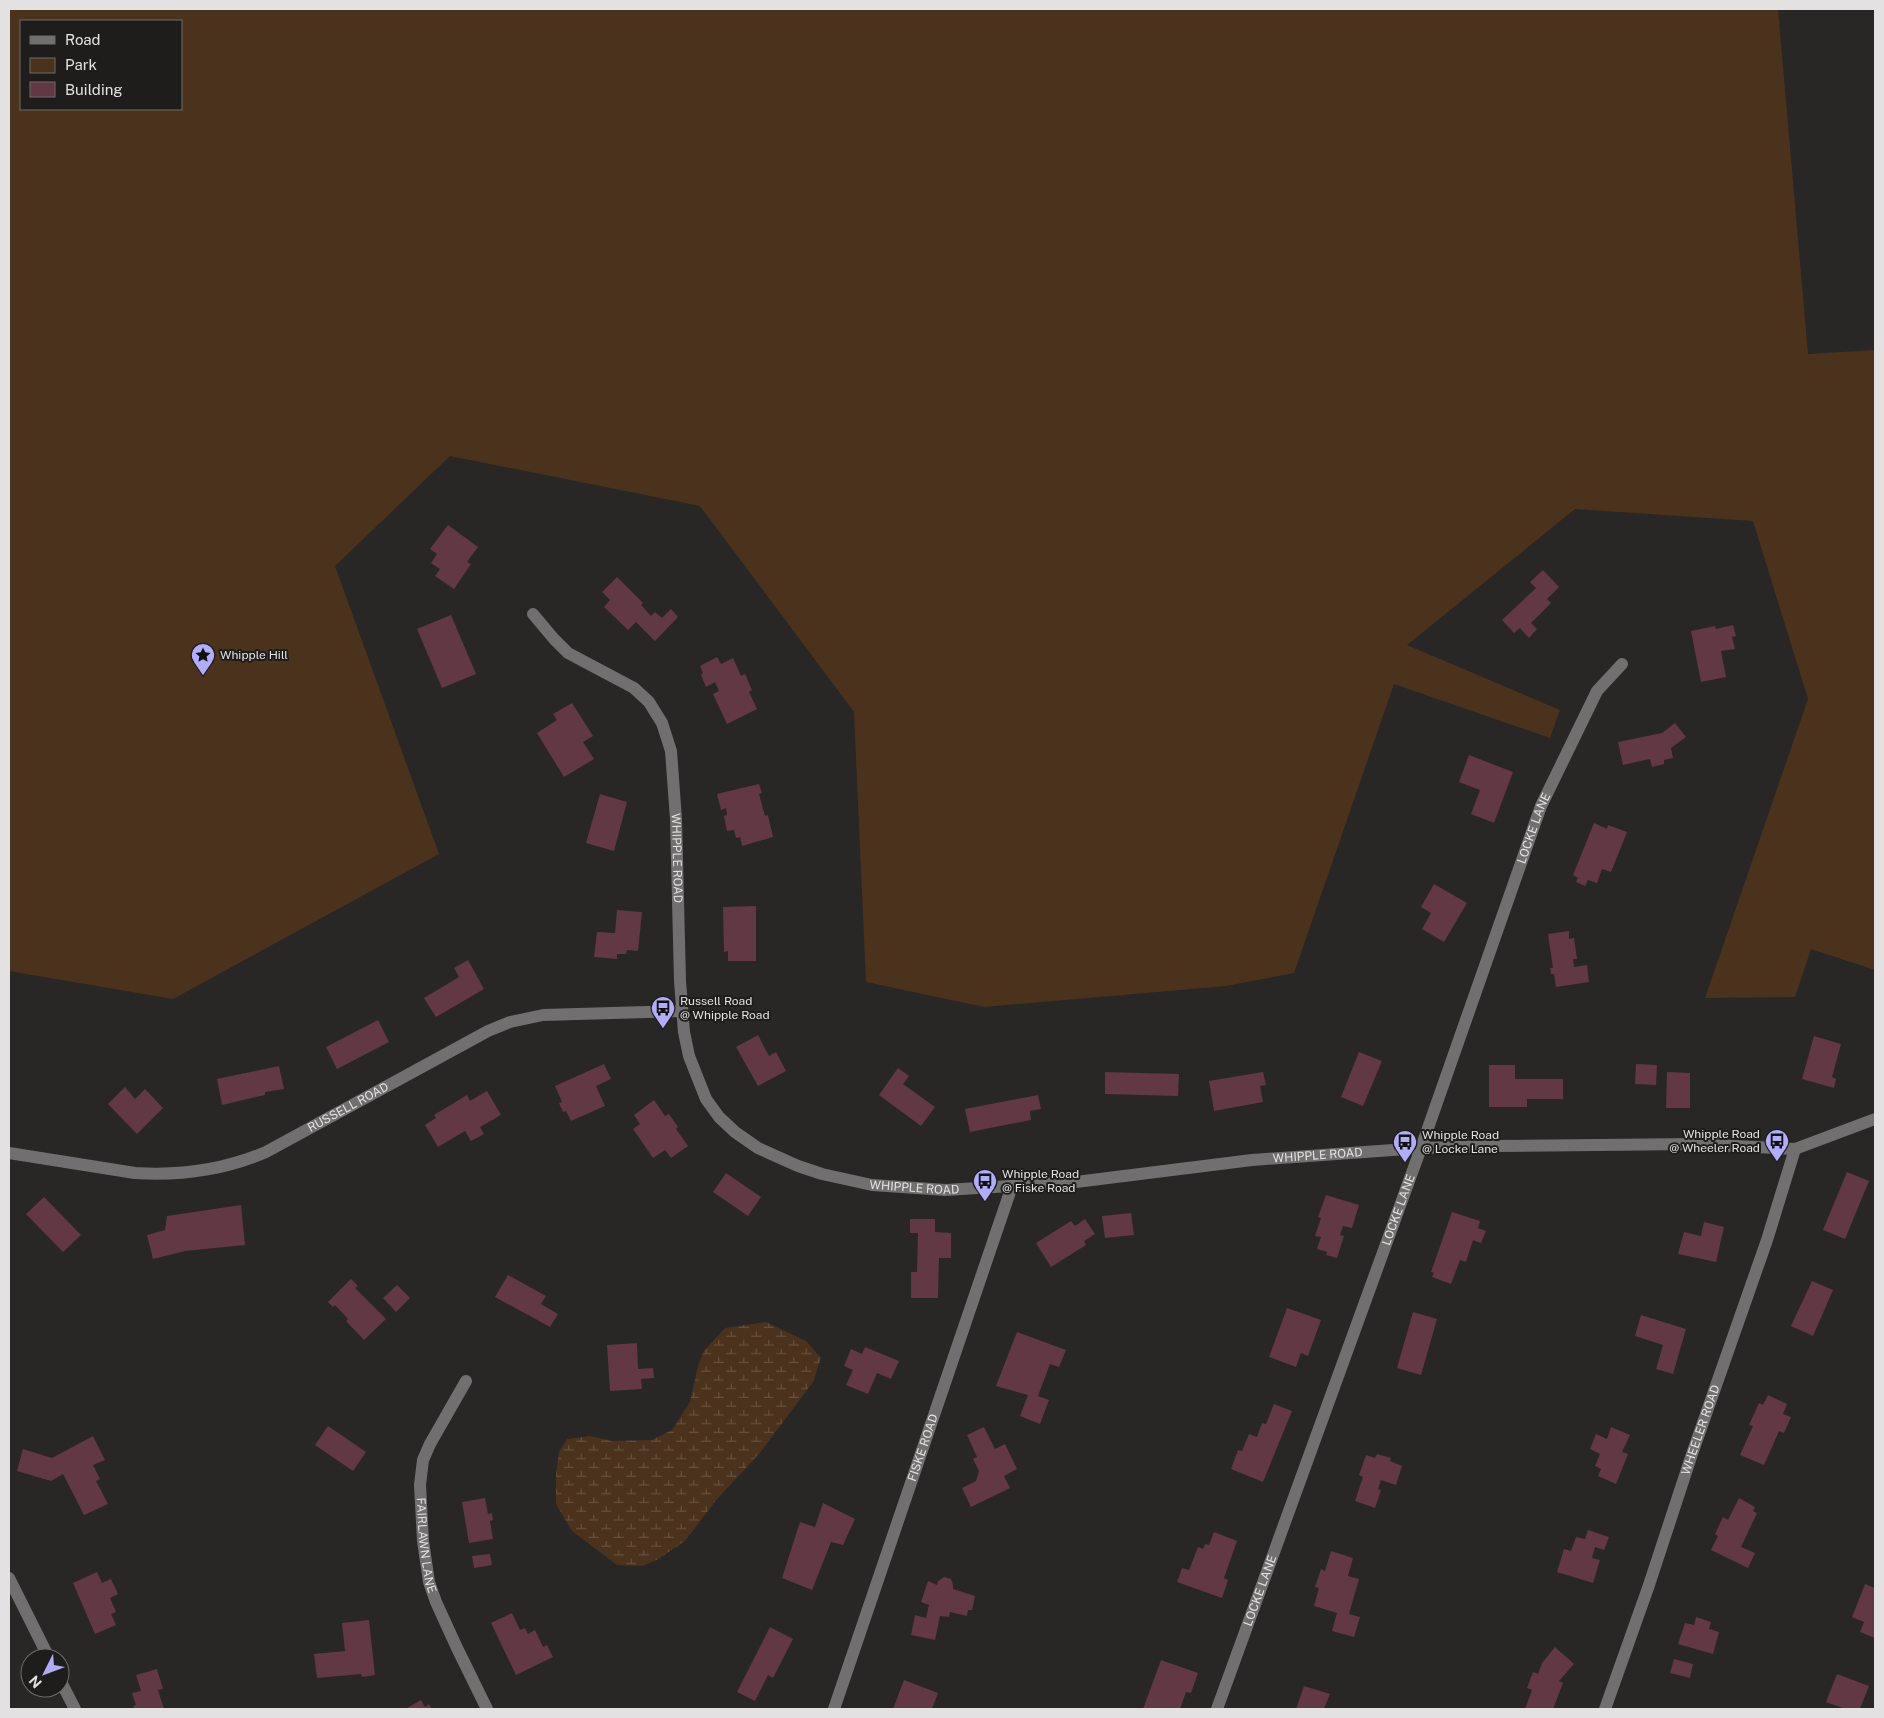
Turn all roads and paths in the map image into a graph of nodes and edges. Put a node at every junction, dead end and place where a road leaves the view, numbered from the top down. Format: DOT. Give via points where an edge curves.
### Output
graph roads {
  1 [pos="533,614"];
  2 [pos="1622,664"];
  3 [pos="682,1011"];
  4 [pos="1875,1119"];
  5 [pos="1421,1148"];
  6 [pos="1795,1149"];
  7 [pos="9,1153"];
  8 [pos="1012,1186"];
  9 [pos="466,1381"];
  10 [pos="9,1578"];
  11 [pos="44,1648"];
  12 [pos="487,1709"];
  13 [pos="834,1709"];
  14 [pos="1217,1709"];
  15 [pos="1606,1709"];
  1 -- 3 [label="street, WHIPPLE ROAD" via="568,653 628,684 642,695 656,712 667,737 676,819"];
  2 -- 5 [label="street, LOCKE LANE" via="1597,691 1541,806"];
  3 -- 7 [label="street, RUSSELL ROAD" via="543,1015 510,1022 266,1152 218,1168 180,1174 149,1174"];
  3 -- 8 [label="street, WHIPPLE ROAD" via="687,1049 706,1100 725,1124 758,1148 822,1174 872,1185 946,1190"];
  4 -- 6 [label="street, WHIPPLE ROAD"];
  5 -- 6 [label="street, WHIPPLE ROAD" via="1695,1144"];
  5 -- 8 [label="street, WHIPPLE ROAD" via="1252,1160 1076,1182"];
  5 -- 14 [label="street, LOCKE LANE"];
  6 -- 15 [label="street, WHEELER ROAD" via="1768,1240"];
  8 -- 13 [label="street, FISKE ROAD"];
  9 -- 12 [label="street, FAIRLAWN LANE" via="423,1460 420,1485 422,1541 436,1602"];
  10 -- 11 [label="street"];
}
